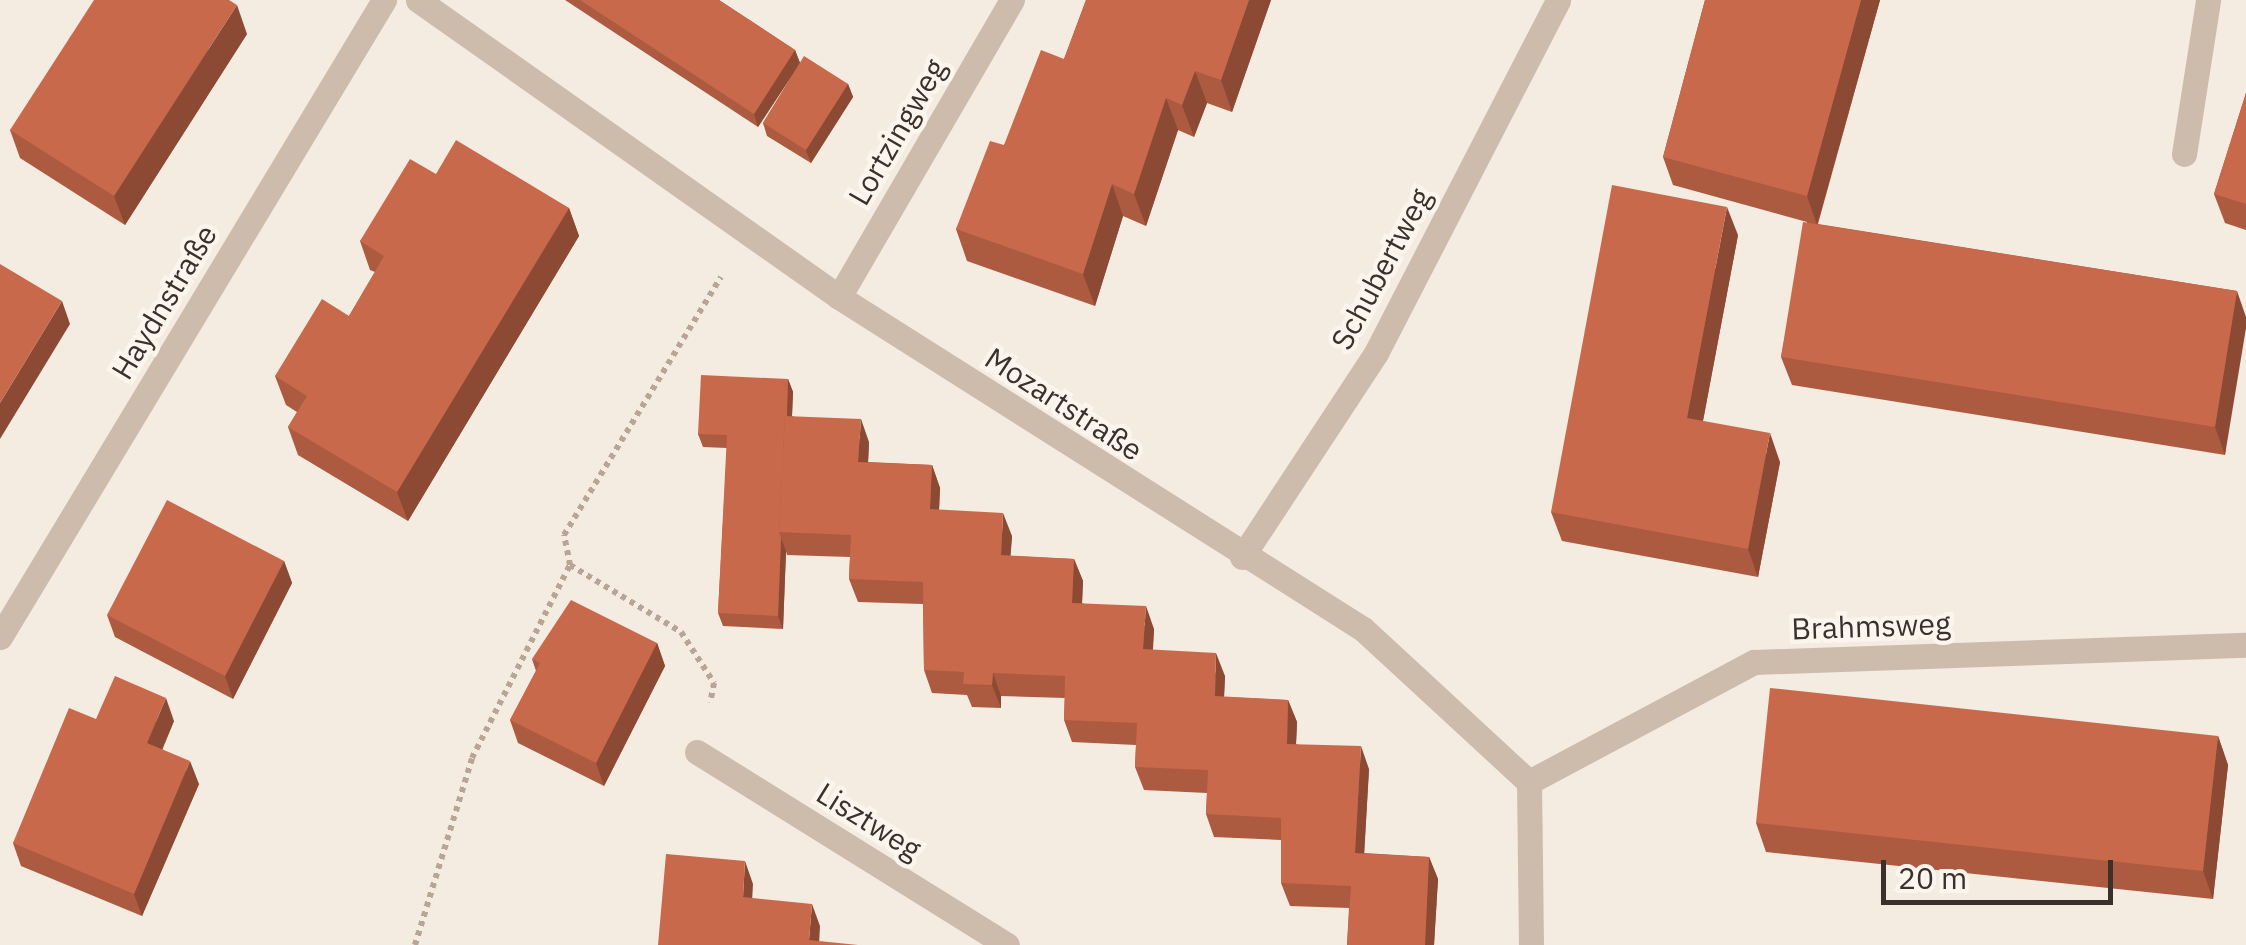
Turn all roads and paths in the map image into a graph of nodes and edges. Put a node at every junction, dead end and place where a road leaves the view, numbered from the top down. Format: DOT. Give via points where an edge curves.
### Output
graph roads {
  1 [pos="384,0"];
  2 [pos="418,0"];
  3 [pos="1012,0"];
  4 [pos="1558,0"];
  5 [pos="2208,0"];
  6 [pos="2184,154"];
  7 [pos="750,229"];
  8 [pos="839,297"];
  9 [pos="1242,558"];
  10 [pos="570,564"];
  11 [pos="0,637"];
  12 [pos="2246,645"];
  13 [pos="696,752"];
  14 [pos="1528,782"];
  15 [pos="415,945"];
  16 [pos="1006,945"];
  17 [pos="1531,945"];
  1 -- 11 [label="street, Haydnstraße"];
  2 -- 7 [label="street, Mozartstraße"];
  3 -- 8 [label="street, Lortzingweg"];
  4 -- 9 [label="street, Schubertweg" via="1376,354"];
  5 -- 6 [label="street"];
  7 -- 8 [label="street, Mozartstraße"];
  7 -- 10 [label="path" via="564,534"];
  8 -- 9 [label="street, Mozartstraße"];
  9 -- 14 [label="street, Mozartstraße" via="1363,629"];
  10 -- 13 [label="path" via="681,632 714,683"];
  10 -- 15 [label="path" via="472,758"];
  12 -- 14 [label="street, Brahmsweg" via="1754,662"];
  13 -- 16 [label="street, Lisztweg"];
  14 -- 17 [label="street"];
}
